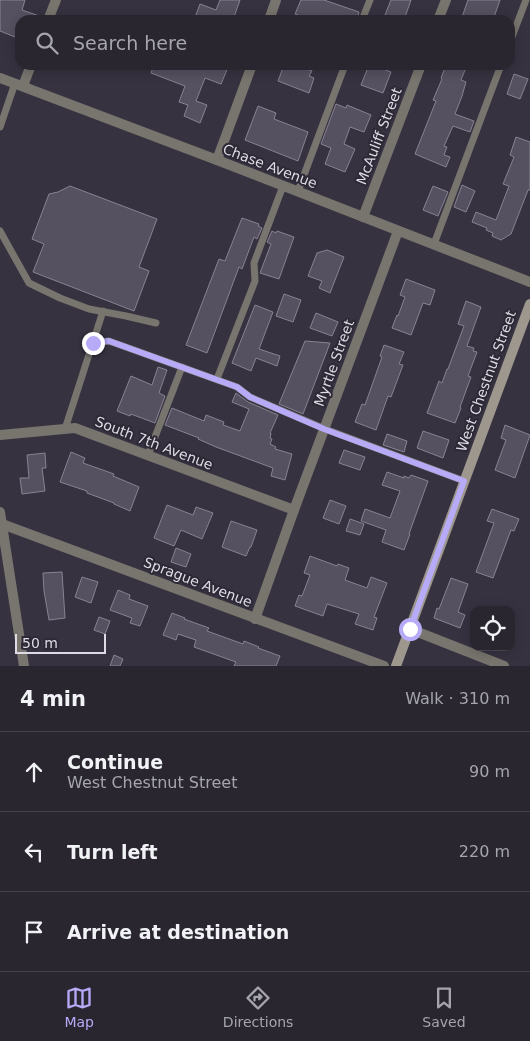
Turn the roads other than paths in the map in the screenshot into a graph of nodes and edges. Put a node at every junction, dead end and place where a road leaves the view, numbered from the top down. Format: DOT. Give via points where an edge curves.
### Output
graph roads {
  1 [pos="56,0"];
  2 [pos="276,0"];
  3 [pos="370,0"];
  4 [pos="446,0"];
  5 [pos="526,0"];
  6 [pos="50,15"];
  7 [pos="271,15"];
  8 [pos="364,15"];
  9 [pos="440,15"];
  10 [pos="515,29"];
  11 [pos="28,70"];
  12 [pos="250,70"];
  13 [pos="343,70"];
  14 [pos="419,70"];
  15 [pos="499,70"];
  16 [pos="0,78"];
  17 [pos="19,85"];
  18 [pos="0,127"];
  19 [pos="217,160"];
  20 [pos="283,186"];
  21 [pos="298,191"];
  22 [pos="363,217"];
  23 [pos="0,231"];
  24 [pos="398,231"];
  25 [pos="3,244"];
  26 [pos="434,244"];
  27 [pos="530,282"];
  28 [pos="530,304"];
  29 [pos="103,312"];
  30 [pos="156,323"];
  31 [pos="93,343"];
  32 [pos="182,367"];
  33 [pos="217,379"];
  34 [pos="65,429"];
  35 [pos="324,429"];
  36 [pos="0,435"];
  37 [pos="148,455"];
  38 [pos="464,481"];
  39 [pos="294,510"];
  40 [pos="0,512"];
  41 [pos="2,524"];
  42 [pos="255,619"];
  43 [pos="410,629"];
  44 [pos="24,666"];
  45 [pos="384,666"];
  46 [pos="396,666"];
  47 [pos="504,666"];
  1 -- 6 [label="street"];
  2 -- 7 [label="street"];
  3 -- 8 [label="lane"];
  4 -- 9 [label="street"];
  5 -- 10 [label="lane"];
  11 -- 17 [label="street"];
  12 -- 19 [label="street"];
  13 -- 21 [label="lane"];
  14 -- 22 [label="street, McAuliff Street"];
  15 -- 26 [label="lane"];
  16 -- 17 [label="street, Chase Avenue"];
  17 -- 18 [label="lane"];
  17 -- 19 [label="street, Chase Avenue"];
  19 -- 20 [label="street, Chase Avenue"];
  20 -- 21 [label="street, Chase Avenue"];
  20 -- 33 [label="lane" via="254,263 254,280"];
  21 -- 22 [label="street, Chase Avenue"];
  22 -- 24 [label="street, Chase Avenue"];
  23 -- 25 [label="lane"];
  24 -- 26 [label="street, Chase Avenue"];
  24 -- 35 [label="street, Myrtle Street"];
  25 -- 29 [label="lane" via="29,283 60,298"];
  26 -- 27 [label="street, Chase Avenue"];
  28 -- 38 [label="main road, West Chestnut Street"];
  29 -- 30 [label="lane"];
  29 -- 31 [label="lane"];
  31 -- 32 [label="lane" via="109,341"];
  31 -- 34 [label="lane"];
  32 -- 33 [label="lane"];
  32 -- 37 [label="lane"];
  33 -- 35 [label="lane"];
  34 -- 36 [label="street, South 7th Avenue"];
  34 -- 37 [label="street, South 7th Avenue" via="75,428"];
  35 -- 38 [label="lane"];
  35 -- 39 [label="street, Myrtle Street"];
  37 -- 39 [label="street, South 7th Avenue"];
  38 -- 43 [label="main road, West Chestnut Street"];
  39 -- 42 [label="street, Myrtle Street"];
  40 -- 41 [label="street"];
  41 -- 42 [label="street, Sprague Avenue"];
  41 -- 44 [label="street"];
  42 -- 45 [label="street, Sprague Avenue"];
  43 -- 46 [label="main road, West Chestnut Street"];
  43 -- 47 [label="street"];
}
